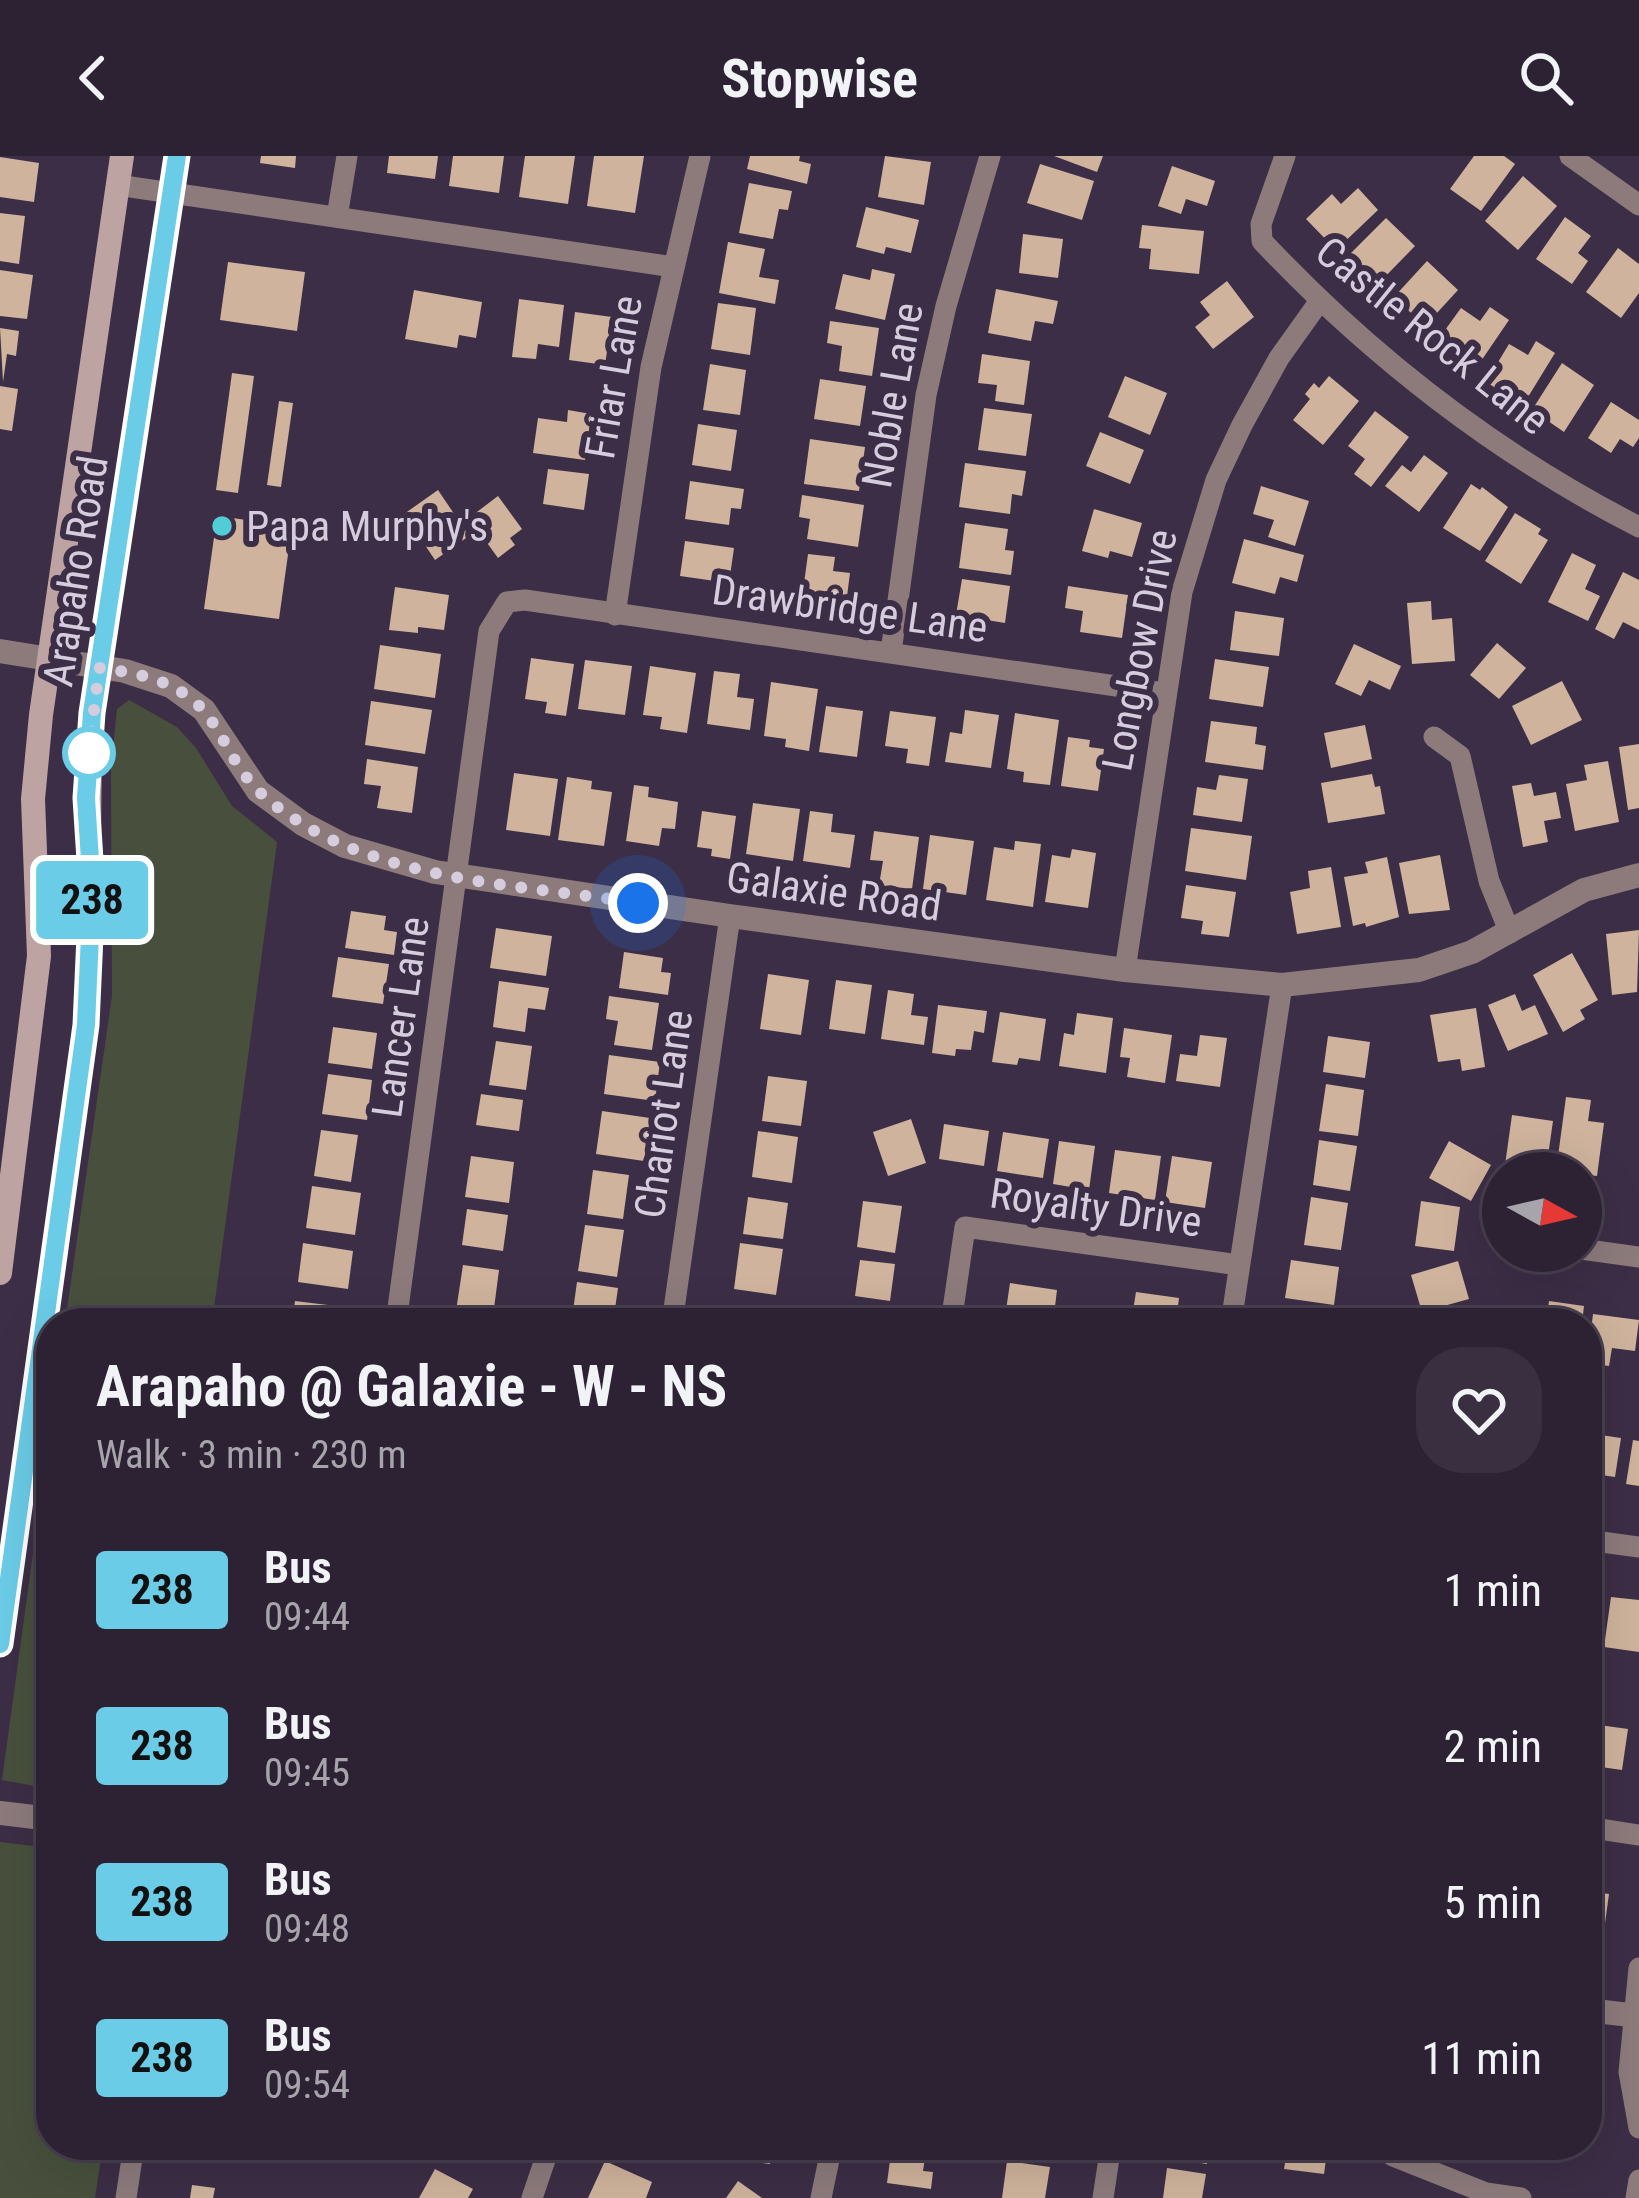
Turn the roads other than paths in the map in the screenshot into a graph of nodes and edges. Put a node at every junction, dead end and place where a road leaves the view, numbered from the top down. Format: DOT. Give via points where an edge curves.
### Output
graph roads {
  1 [pos="122,156"];
  2 [pos="177,156"];
  3 [pos="347,156"];
  4 [pos="700,156"];
  5 [pos="990,156"];
  6 [pos="1285,156"];
  7 [pos="1570,156"];
  8 [pos="117,185"];
  9 [pos="171,194"];
  10 [pos="1639,205"];
  11 [pos="337,217"];
  12 [pos="674,267"];
  13 [pos="1319,302"];
  14 [pos="1639,526"];
  15 [pos="525,600"];
  16 [pos="616,615"];
  17 [pos="0,651"];
  18 [pos="891,652"];
  19 [pos="48,659"];
  20 [pos="99,668"];
  21 [pos="1164,693"];
  22 [pos="1434,736"];
  23 [pos="1639,874"];
  24 [pos="459,876"];
  25 [pos="730,916"];
  26 [pos="1510,933"];
  27 [pos="1125,970"];
  28 [pos="1282,985"];
  29 [pos="1602,1252"];
  30 [pos="1639,1257"];
  31 [pos="1239,1265"];
  32 [pos="0,1273"];
  33 [pos="47,1308"];
  34 [pos="398,1308"];
  35 [pos="674,1308"];
  36 [pos="953,1308"];
  37 [pos="1233,1308"];
  38 [pos="36,1385"];
  39 [pos="1602,1542"];
  40 [pos="1639,1547"];
  41 [pos="0,1644"];
  42 [pos="0,1813"];
  43 [pos="36,1817"];
  44 [pos="1602,1829"];
  45 [pos="1639,1834"];
  46 [pos="1639,1967"];
  47 [pos="1602,2012"];
  48 [pos="1636,2016"];
  49 [pos="1639,2128"];
  50 [pos="132,2160"];
  51 [pos="545,2160"];
  52 [pos="829,2160"];
  53 [pos="1109,2160"];
  54 [pos="1403,2160"];
  55 [pos="1639,2180"];
  56 [pos="126,2198"];
  57 [pos="532,2198"];
  58 [pos="821,2198"];
  59 [pos="1103,2198"];
  60 [pos="1521,2198"];
  61 [pos="1636,2198"];
  1 -- 8 [label="main road, Arapaho Road"];
  2 -- 9 [label="main road, Arapaho Road"];
  3 -- 11 [label="street"];
  4 -- 12 [label="street, Friar Lane"];
  5 -- 18 [label="street, Noble Lane" via="926,395"];
  6 -- 13 [label="street, Castle Rock Lane" via="1262,241"];
  7 -- 10 [label="street"];
  8 -- 9 [label="street"];
  8 -- 19 [label="main road, Arapaho Road"];
  9 -- 11 [label="street"];
  9 -- 20 [label="main road, Arapaho Road"];
  11 -- 12 [label="street"];
  12 -- 16 [label="street, Friar Lane" via="648,383"];
  13 -- 14 [label="street, Castle Rock Lane" via="1461,418"];
  13 -- 21 [label="street, Longbow Drive" via="1262,385 1216,480 1182,592"];
  15 -- 16 [label="street, Drawbridge Lane"];
  15 -- 24 [label="street, Lancer Lane" via="507,602 489,631"];
  16 -- 18 [label="street, Drawbridge Lane"];
  17 -- 19 [label="street, Galaxie Road"];
  18 -- 21 [label="street, Drawbridge Lane"];
  19 -- 20 [label="street, Galaxie Road"];
  19 -- 32 [label="main road, Arapaho Road" via="33,799 39,956"];
  20 -- 24 [label="street, Galaxie Road" via="150,677 189,696 258,791 303,824 386,861"];
  20 -- 33 [label="main road, Arapaho Road" via="86,798 86,1025"];
  21 -- 27 [label="street, Longbow Drive"];
  22 -- 26 [label="street" via="1460,756 1489,881"];
  23 -- 26 [label="street, Galaxie Road" via="1584,890"];
  24 -- 25 [label="street, Galaxie Road"];
  24 -- 34 [label="street, Lancer Lane"];
  25 -- 27 [label="street, Galaxie Road"];
  25 -- 35 [label="street, Chariot Lane"];
  26 -- 28 [label="street, Galaxie Road" via="1419,970"];
  27 -- 28 [label="street, Galaxie Road"];
  28 -- 31 [label="street"];
  29 -- 30 [label="street"];
  31 -- 36 [label="street, Royalty Drive" via="965,1227"];
  31 -- 37 [label="street"];
  38 -- 41 [label="main road, Arapaho Road"];
  39 -- 40 [label="street"];
  42 -- 43 [label="street"];
  44 -- 45 [label="street"];
  46 -- 48 [label="street"];
  47 -- 48 [label="street"];
  48 -- 49 [label="street" via="1629,2072"];
  50 -- 56 [label="street"];
  51 -- 57 [label="street"];
  52 -- 58 [label="street"];
  53 -- 59 [label="street"];
  54 -- 60 [label="street"];
  55 -- 61 [label="street"];
}
